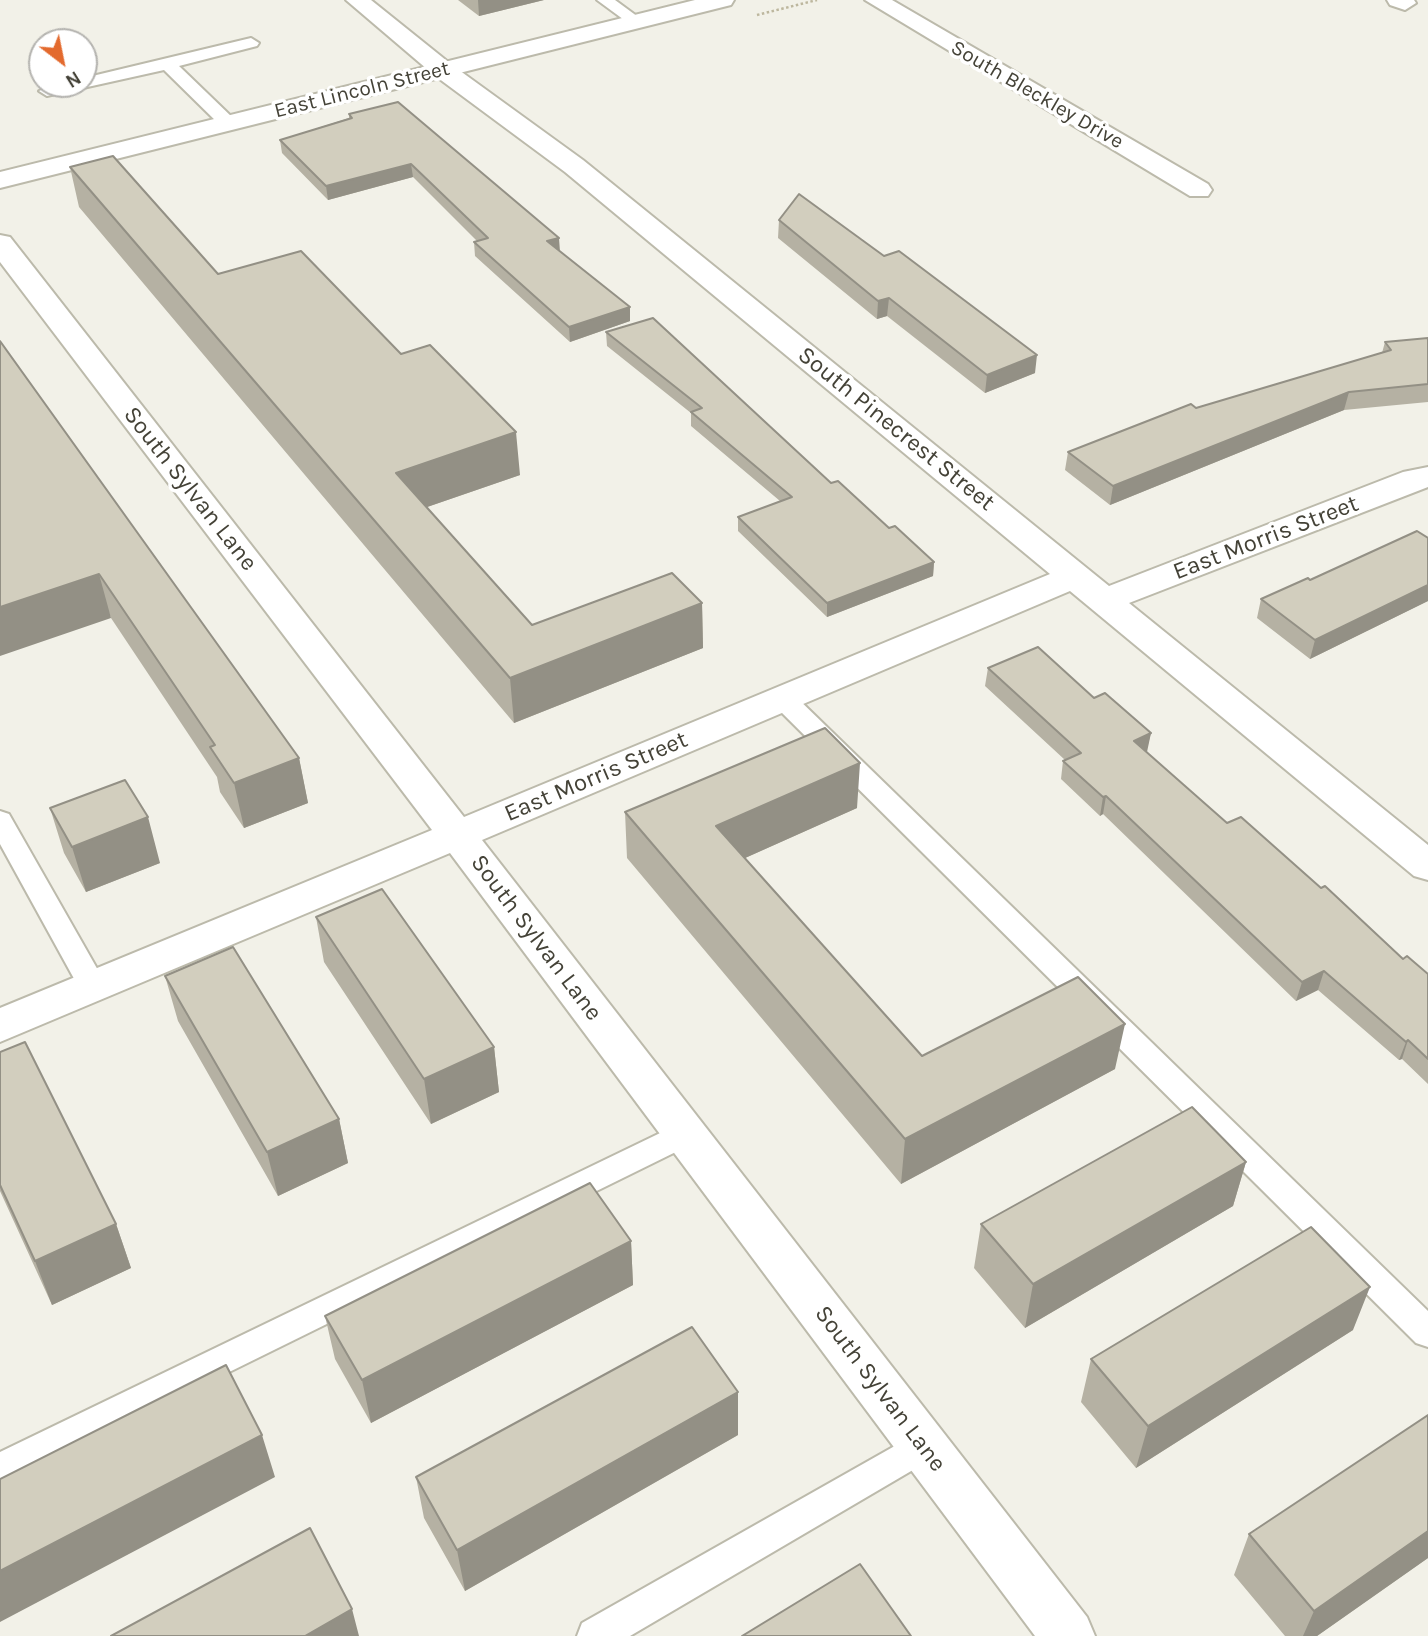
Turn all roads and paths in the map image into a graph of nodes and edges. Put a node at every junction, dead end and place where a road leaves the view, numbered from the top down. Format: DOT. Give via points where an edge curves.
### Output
graph roads {
  1 [pos="357,0"];
  2 [pos="605,0"];
  3 [pos="723,0"];
  4 [pos="876,0"];
  5 [pos="637,22"];
  6 [pos="251,43"];
  7 [pos="167,64"];
  8 [pos="443,70"];
  9 [pos="98,80"];
  10 [pos="228,123"];
  11 [pos="0,180"];
  12 [pos="1199,190"];
  13 [pos="0,243"];
  14 [pos="1428,477"];
  15 [pos="1076,576"];
  16 [pos="1105,600"];
  17 [pos="783,699"];
  18 [pos="0,820"];
  19 [pos="457,835"];
  20 [pos="1428,866"];
  21 [pos="93,987"];
  22 [pos="0,1026"];
  23 [pos="685,1133"];
  24 [pos="1428,1333"];
  25 [pos="923,1446"];
  26 [pos="0,1469"];
  27 [pos="595,1636"];
  28 [pos="1068,1636"];
  1 -- 8 [label="street, South Pinecrest Street"];
  2 -- 5 [label="lane"];
  3 -- 5 [label="street, East Lincoln Street"];
  4 -- 12 [label="street, South Bleckley Drive"];
  5 -- 8 [label="street, East Lincoln Street"];
  6 -- 7 [label="lane"];
  7 -- 9 [label="lane"];
  7 -- 10 [label="lane"];
  8 -- 10 [label="street, East Lincoln Street"];
  8 -- 15 [label="street, South Pinecrest Street" via="574,166"];
  10 -- 11 [label="street, East Lincoln Street"];
  13 -- 19 [label="street, South Sylvan Lane"];
  14 -- 16 [label="street, East Morris Street"];
  15 -- 16 [label="street, South Pinecrest Street"];
  15 -- 17 [label="street, East Morris Street"];
  16 -- 20 [label="street, South Pinecrest Street"];
  17 -- 19 [label="street, East Morris Street"];
  17 -- 24 [label="lane"];
  18 -- 21 [label="lane"];
  19 -- 21 [label="street, East Morris Street"];
  19 -- 23 [label="street, South Sylvan Lane"];
  21 -- 22 [label="street, East Morris Street"];
  23 -- 25 [label="street, South Sylvan Lane"];
  23 -- 26 [label="lane"];
  25 -- 27 [label="lane"];
  25 -- 28 [label="street, South Sylvan Lane"];
}
